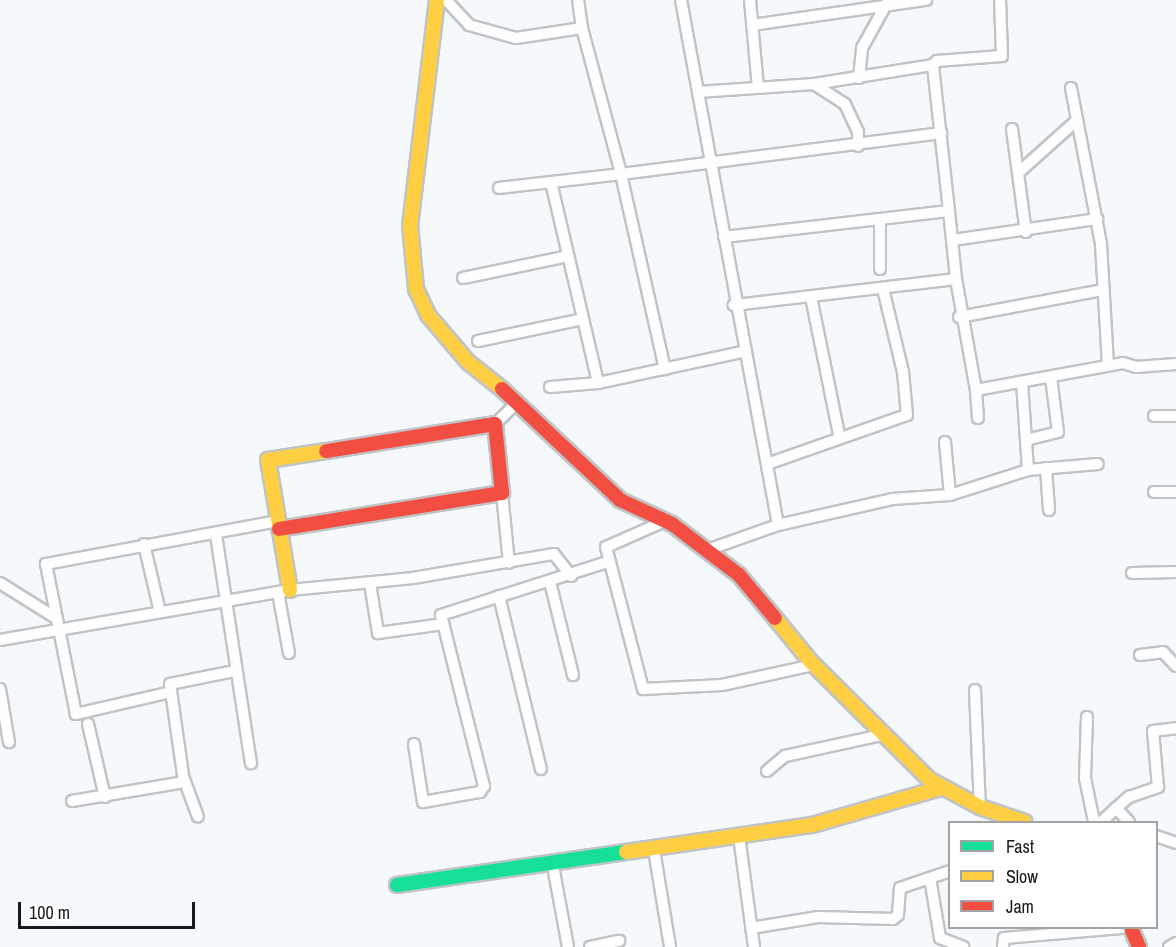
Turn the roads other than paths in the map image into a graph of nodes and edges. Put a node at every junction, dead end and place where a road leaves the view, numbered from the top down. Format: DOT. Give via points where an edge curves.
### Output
graph roads {
  1 [pos="437,0"];
  2 [pos="446,0"];
  3 [pos="578,0"];
  4 [pos="681,0"];
  5 [pos="750,0"];
  6 [pos="926,0"];
  7 [pos="1000,0"];
  8 [pos="887,3"];
  9 [pos="752,25"];
  10 [pos="582,28"];
  11 [pos="933,65"];
  12 [pos="860,78"];
  13 [pos="814,84"];
  14 [pos="758,88"];
  15 [pos="1071,88"];
  16 [pos="698,92"];
  17 [pos="1075,122"];
  18 [pos="1012,129"];
  19 [pos="941,133"];
  20 [pos="858,146"];
  21 [pos="710,163"];
  22 [pos="1018,173"];
  23 [pos="621,174"];
  24 [pos="551,182"];
  25 [pos="499,188"];
  26 [pos="950,211"];
  27 [pos="880,219"];
  28 [pos="1097,219"];
  29 [pos="1026,232"];
  30 [pos="724,237"];
  31 [pos="953,240"];
  32 [pos="568,256"];
  33 [pos="880,269"];
  34 [pos="463,278"];
  35 [pos="956,279"];
  36 [pos="883,289"];
  37 [pos="1102,290"];
  38 [pos="811,297"];
  39 [pos="734,305"];
  40 [pos="959,317"];
  41 [pos="583,319"];
  42 [pos="478,341"];
  43 [pos="746,351"];
  44 [pos="1176,364"];
  45 [pos="1108,366"];
  46 [pos="665,369"];
  47 [pos="1051,377"];
  48 [pos="1022,382"];
  49 [pos="598,383"];
  50 [pos="550,387"];
  51 [pos="976,390"];
  52 [pos="518,402"];
  53 [pos="1155,416"];
  54 [pos="1176,416"];
  55 [pos="978,418"];
  56 [pos="495,424"];
  57 [pos="839,435"];
  58 [pos="1026,440"];
  59 [pos="945,442"];
  60 [pos="767,464"];
  61 [pos="1098,464"];
  62 [pos="1046,468"];
  63 [pos="1028,470"];
  64 [pos="1154,492"];
  65 [pos="1176,492"];
  66 [pos="502,493"];
  67 [pos="950,495"];
  68 [pos="1049,510"];
  69 [pos="665,521"];
  70 [pos="278,525"];
  71 [pos="778,525"];
  72 [pos="216,535"];
  73 [pos="144,544"];
  74 [pos="710,549"];
  75 [pos="610,561"];
  76 [pos="508,563"];
  77 [pos="1176,572"];
  78 [pos="1132,573"];
  79 [pos="571,576"];
  80 [pos="0,582"];
  81 [pos="550,582"];
  82 [pos="370,583"];
  83 [pos="284,591"];
  84 [pos="499,596"];
  85 [pos="223,602"];
  86 [pos="160,612"];
  87 [pos="57,624"];
  88 [pos="443,624"];
  89 [pos="0,640"];
  90 [pos="289,653"];
  91 [pos="1140,655"];
  92 [pos="814,665"];
  93 [pos="1176,666"];
  94 [pos="234,671"];
  95 [pos="573,675"];
  96 [pos="0,689"];
  97 [pos="975,690"];
  98 [pos="171,692"];
  99 [pos="1087,717"];
  100 [pos="88,724"];
  101 [pos="1176,728"];
  102 [pos="886,734"];
  103 [pos="9,742"];
  104 [pos="414,744"];
  105 [pos="251,763"];
  106 [pos="541,769"];
  107 [pos="767,771"];
  108 [pos="184,778"];
  109 [pos="940,789"];
  110 [pos="105,797"];
  111 [pos="72,801"];
  112 [pos="980,807"];
  113 [pos="1116,808"];
  114 [pos="198,817"];
  115 [pos="1022,821"];
  116 [pos="1094,821"];
  117 [pos="1102,821"];
  118 [pos="1128,821"];
  119 [pos="740,836"];
  120 [pos="1158,837"];
  121 [pos="1176,843"];
  122 [pos="654,850"];
  123 [pos="553,866"];
  124 [pos="948,872"];
  125 [pos="930,878"];
  126 [pos="397,885"];
  127 [pos="751,928"];
  128 [pos="1132,929"];
  129 [pos="1080,930"];
  130 [pos="619,941"];
  131 [pos="1176,943"];
  132 [pos="568,947"];
  133 [pos="590,947"];
  134 [pos="670,947"];
  135 [pos="754,947"];
  136 [pos="963,947"];
  137 [pos="1003,947"];
  138 [pos="1138,947"];
  139 [pos="1169,947"];
  1 -- 52 [label="street" via="410,225 416,289 445,339"];
  2 -- 10 [label="street" via="469,25 489,34 516,38"];
  3 -- 10 [label="street"];
  4 -- 16 [label="street"];
  5 -- 9 [label="street"];
  6 -- 8 [label="street"];
  7 -- 11 [label="street" via="1002,56 937,61"];
  8 -- 9 [label="street"];
  8 -- 12 [label="street" via="862,48"];
  9 -- 14 [label="street"];
  10 -- 23 [label="street"];
  11 -- 12 [label="street"];
  11 -- 19 [label="street"];
  12 -- 13 [label="street"];
  13 -- 14 [label="street"];
  13 -- 20 [label="street" via="845,104 858,132"];
  14 -- 16 [label="street"];
  15 -- 17 [label="street"];
  16 -- 21 [label="street"];
  17 -- 22 [label="street"];
  17 -- 28 [label="street"];
  18 -- 22 [label="street"];
  19 -- 20 [label="street"];
  19 -- 26 [label="street"];
  20 -- 21 [label="street"];
  21 -- 23 [label="street"];
  21 -- 30 [label="street"];
  22 -- 29 [label="street"];
  23 -- 24 [label="street"];
  23 -- 46 [label="street"];
  24 -- 25 [label="street"];
  24 -- 32 [label="street"];
  26 -- 27 [label="street"];
  26 -- 31 [label="street"];
  27 -- 30 [label="street"];
  27 -- 33 [label="street"];
  28 -- 29 [label="street"];
  28 -- 37 [label="street"];
  29 -- 31 [label="street"];
  30 -- 39 [label="street"];
  31 -- 35 [label="street"];
  32 -- 34 [label="street"];
  32 -- 41 [label="street"];
  35 -- 36 [label="street"];
  35 -- 40 [label="street"];
  36 -- 38 [label="street"];
  36 -- 57 [label="street" via="903,372 907,415"];
  37 -- 40 [label="street"];
  37 -- 45 [label="street"];
  38 -- 39 [label="street"];
  38 -- 57 [label="street"];
  39 -- 43 [label="street"];
  40 -- 51 [label="street"];
  41 -- 42 [label="street"];
  41 -- 49 [label="street"];
  43 -- 46 [label="street"];
  43 -- 60 [label="street"];
  44 -- 45 [label="street"];
  45 -- 47 [label="street"];
  46 -- 49 [label="street"];
  47 -- 48 [label="street"];
  47 -- 58 [label="street" via="1058,432"];
  48 -- 51 [label="street"];
  48 -- 58 [label="street"];
  49 -- 50 [label="street"];
  51 -- 55 [label="street"];
  52 -- 56 [label="street"];
  52 -- 69 [label="street" via="620,500"];
  53 -- 54 [label="street"];
  56 -- 66 [label="street"];
  56 -- 70 [label="street" via="268,460"];
  57 -- 60 [label="street"];
  58 -- 63 [label="street"];
  59 -- 67 [label="street"];
  60 -- 71 [label="street"];
  61 -- 62 [label="street"];
  62 -- 63 [label="street"];
  62 -- 68 [label="street"];
  63 -- 67 [label="street"];
  64 -- 65 [label="street"];
  66 -- 70 [label="street"];
  66 -- 76 [label="street"];
  67 -- 71 [label="street" via="891,499"];
  69 -- 74 [label="street"];
  69 -- 75 [label="street" via="606,547"];
  70 -- 72 [label="street"];
  70 -- 83 [label="street"];
  71 -- 74 [label="street"];
  72 -- 73 [label="street"];
  72 -- 85 [label="street"];
  73 -- 86 [label="street"];
  73 -- 87 [label="street" via="48,562"];
  74 -- 92 [label="street" via="739,575"];
  75 -- 79 [label="street"];
  75 -- 92 [label="street" via="643,689 722,685"];
  76 -- 79 [label="street" via="554,554"];
  76 -- 82 [label="street"];
  77 -- 78 [label="street"];
  79 -- 81 [label="street"];
  80 -- 87 [label="street"];
  81 -- 84 [label="street"];
  81 -- 95 [label="street"];
  82 -- 83 [label="street"];
  82 -- 88 [label="street" via="378,633"];
  83 -- 85 [label="street"];
  83 -- 90 [label="street"];
  84 -- 88 [label="street" via="441,615"];
  84 -- 106 [label="street"];
  85 -- 86 [label="street"];
  85 -- 94 [label="street"];
  86 -- 87 [label="street"];
  87 -- 89 [label="street"];
  87 -- 98 [label="street" via="76,714"];
  88 -- 104 [label="street" via="482,790 423,802"];
  91 -- 93 [label="street" via="1163,652"];
  92 -- 102 [label="street"];
  94 -- 98 [label="street" via="170,684"];
  94 -- 105 [label="street"];
  96 -- 103 [label="street"];
  97 -- 112 [label="street"];
  98 -- 108 [label="street"];
  99 -- 116 [label="street" via="1085,778"];
  100 -- 110 [label="street"];
  101 -- 113 [label="street" via="1153,731 1158,787 1129,797"];
  102 -- 107 [label="street" via="785,756"];
  102 -- 109 [label="street"];
  108 -- 110 [label="street" via="179,786"];
  108 -- 114 [label="street"];
  109 -- 112 [label="street"];
  109 -- 119 [label="street" via="812,825"];
  110 -- 111 [label="street"];
  112 -- 115 [label="street"];
  113 -- 117 [label="street"];
  113 -- 118 [label="street"];
  119 -- 122 [label="street"];
  119 -- 127 [label="street"];
  120 -- 121 [label="street"];
  122 -- 123 [label="street"];
  122 -- 134 [label="street"];
  123 -- 126 [label="street"];
  123 -- 132 [label="street"];
  124 -- 125 [label="street"];
  125 -- 127 [label="street" via="900,888 898,915 893,919 818,917"];
  125 -- 136 [label="street" via="940,939"];
  127 -- 135 [label="street"];
  128 -- 138 [label="street"];
  129 -- 137 [label="street" via="1004,938"];
  130 -- 133 [label="street"];
  131 -- 139 [label="street"];
}
